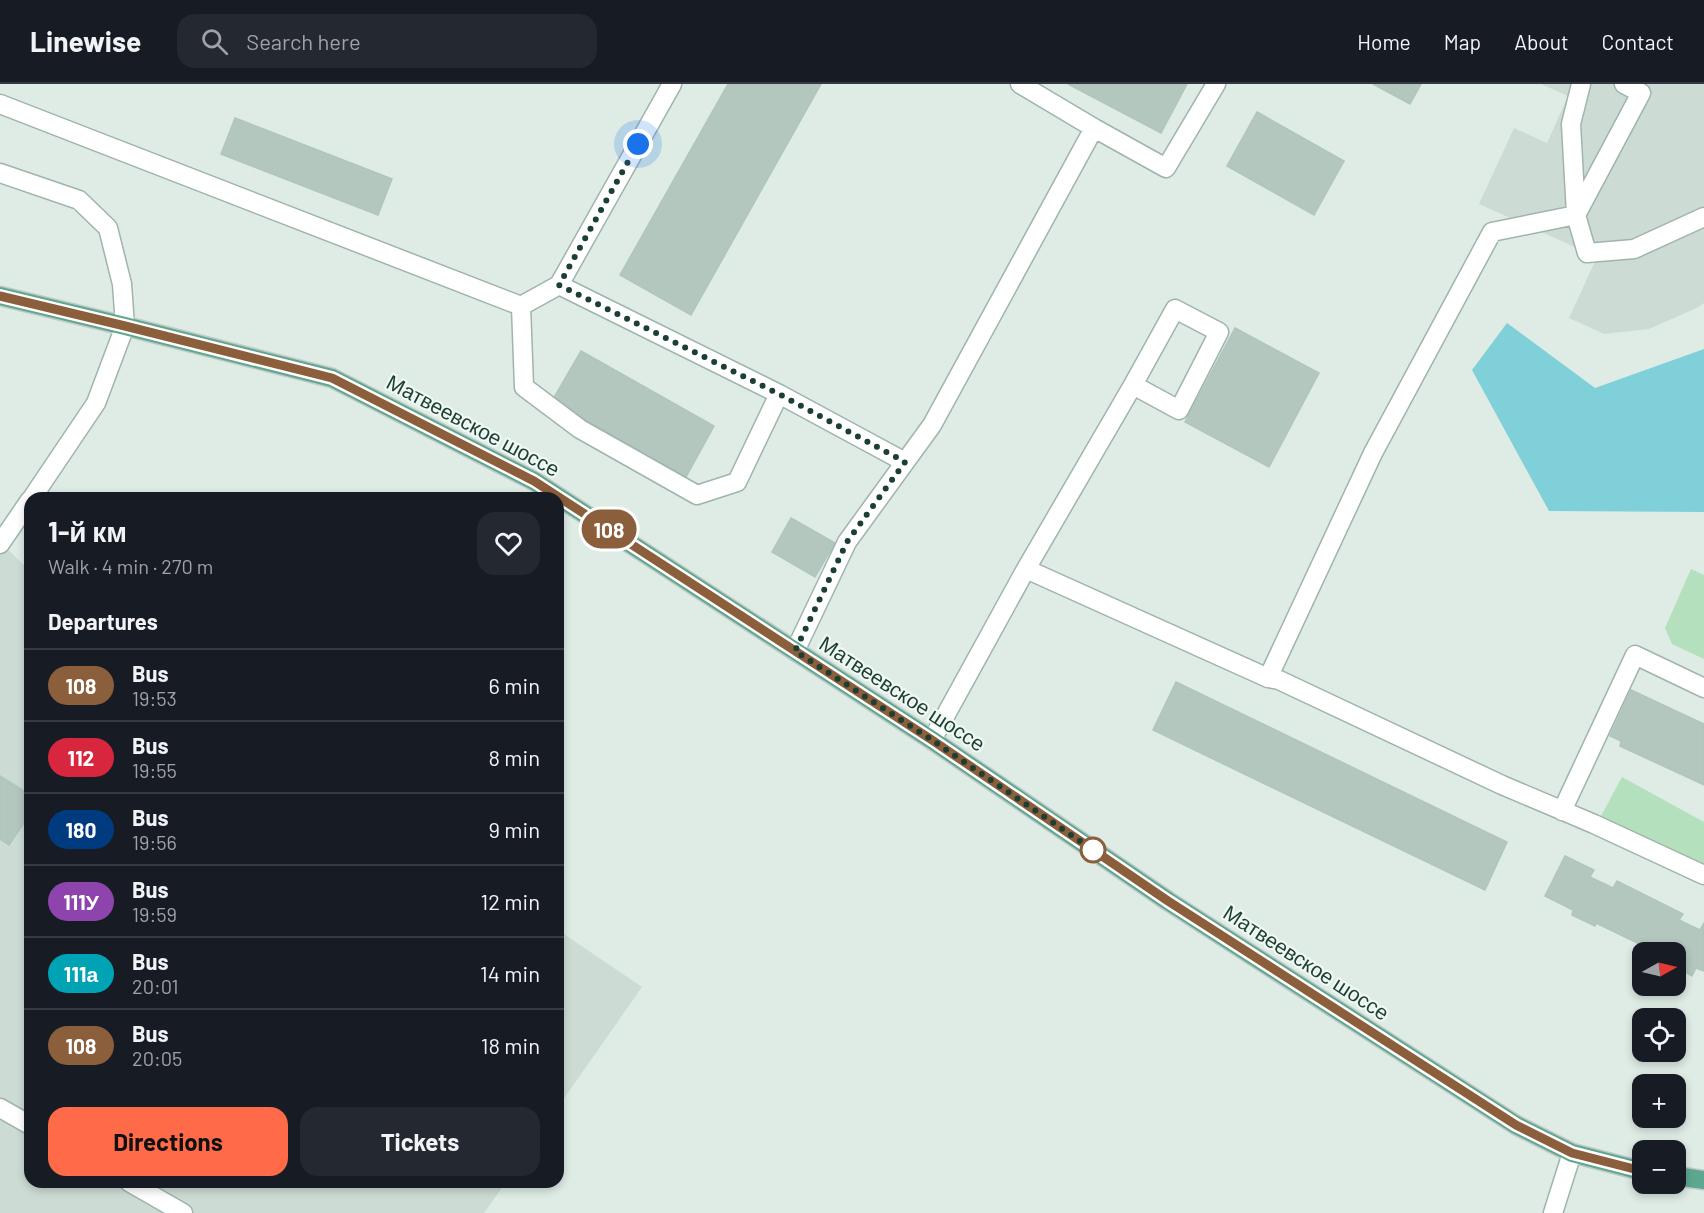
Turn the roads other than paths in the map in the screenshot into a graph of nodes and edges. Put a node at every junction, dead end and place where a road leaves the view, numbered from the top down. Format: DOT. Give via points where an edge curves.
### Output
graph roads {
  1 [pos="672,84"];
  2 [pos="1020,84"];
  3 [pos="1216,84"];
  4 [pos="1581,84"];
  5 [pos="1624,84"];
  6 [pos="0,104"];
  7 [pos="1094,128"];
  8 [pos="0,173"];
  9 [pos="1576,215"];
  10 [pos="1704,217"];
  11 [pos="559,285"];
  12 [pos="0,296"];
  13 [pos="521,306"];
  14 [pos="125,326"];
  15 [pos="1133,385"];
  16 [pos="779,394"];
  17 [pos="905,462"];
  18 [pos="36,492"];
  19 [pos="551,492"];
  20 [pos="564,501"];
  21 [pos="24,509"];
  22 [pos="0,544"];
  23 [pos="1026,568"];
  24 [pos="795,651"];
  25 [pos="1268,678"];
  26 [pos="1704,688"];
  27 [pos="932,740"];
  28 [pos="1562,811"];
  29 [pos="1704,875"];
  30 [pos="0,1108"];
  31 [pos="24,1122"];
  32 [pos="1572,1153"];
  33 [pos="1632,1168"];
  34 [pos="1686,1177"];
  35 [pos="1704,1180"];
  36 [pos="139,1188"];
  37 [pos="183,1213"];
  38 [pos="1553,1213"];
  1 -- 11 [label="street"];
  2 -- 7 [label="street"];
  3 -- 7 [label="street" via="1166,168"];
  4 -- 9 [label="street" via="1571,124"];
  5 -- 9 [label="street" via="1641,93"];
  6 -- 13 [label="street"];
  7 -- 17 [label="street" via="932,425"];
  8 -- 14 [label="street" via="79,200 108,228 122,285"];
  9 -- 10 [label="street" via="1587,253 1634,249"];
  9 -- 25 [label="street" via="1492,232 1373,453"];
  11 -- 13 [label="street"];
  11 -- 16 [label="street"];
  12 -- 14 [label="main road, Матвеевское шоссе"];
  13 -- 16 [label="street" via="524,387 580,429 697,495 737,482"];
  14 -- 18 [label="street" via="96,404"];
  14 -- 19 [label="main road, Матвеевское шоссе" via="332,378"];
  15 -- 15 [label="street" via="1175,309 1220,332 1179,410"];
  15 -- 23 [label="street"];
  16 -- 17 [label="street"];
  17 -- 24 [label="street" via="847,542"];
  20 -- 24 [label="main road, Матвеевское шоссе"];
  21 -- 22 [label="street"];
  23 -- 25 [label="street"];
  23 -- 27 [label="street"];
  24 -- 27 [label="main road, Матвеевское шоссе"];
  25 -- 28 [label="street"];
  26 -- 28 [label="street" via="1635,655"];
  27 -- 32 [label="main road, Матвеевское шоссе" via="1178,908 1516,1125"];
  28 -- 29 [label="street"];
  30 -- 31 [label="street"];
  32 -- 33 [label="main road, Матвеевское шоссе"];
  32 -- 38 [label="street"];
  34 -- 35 [label="main road"];
  36 -- 37 [label="street"];
}
